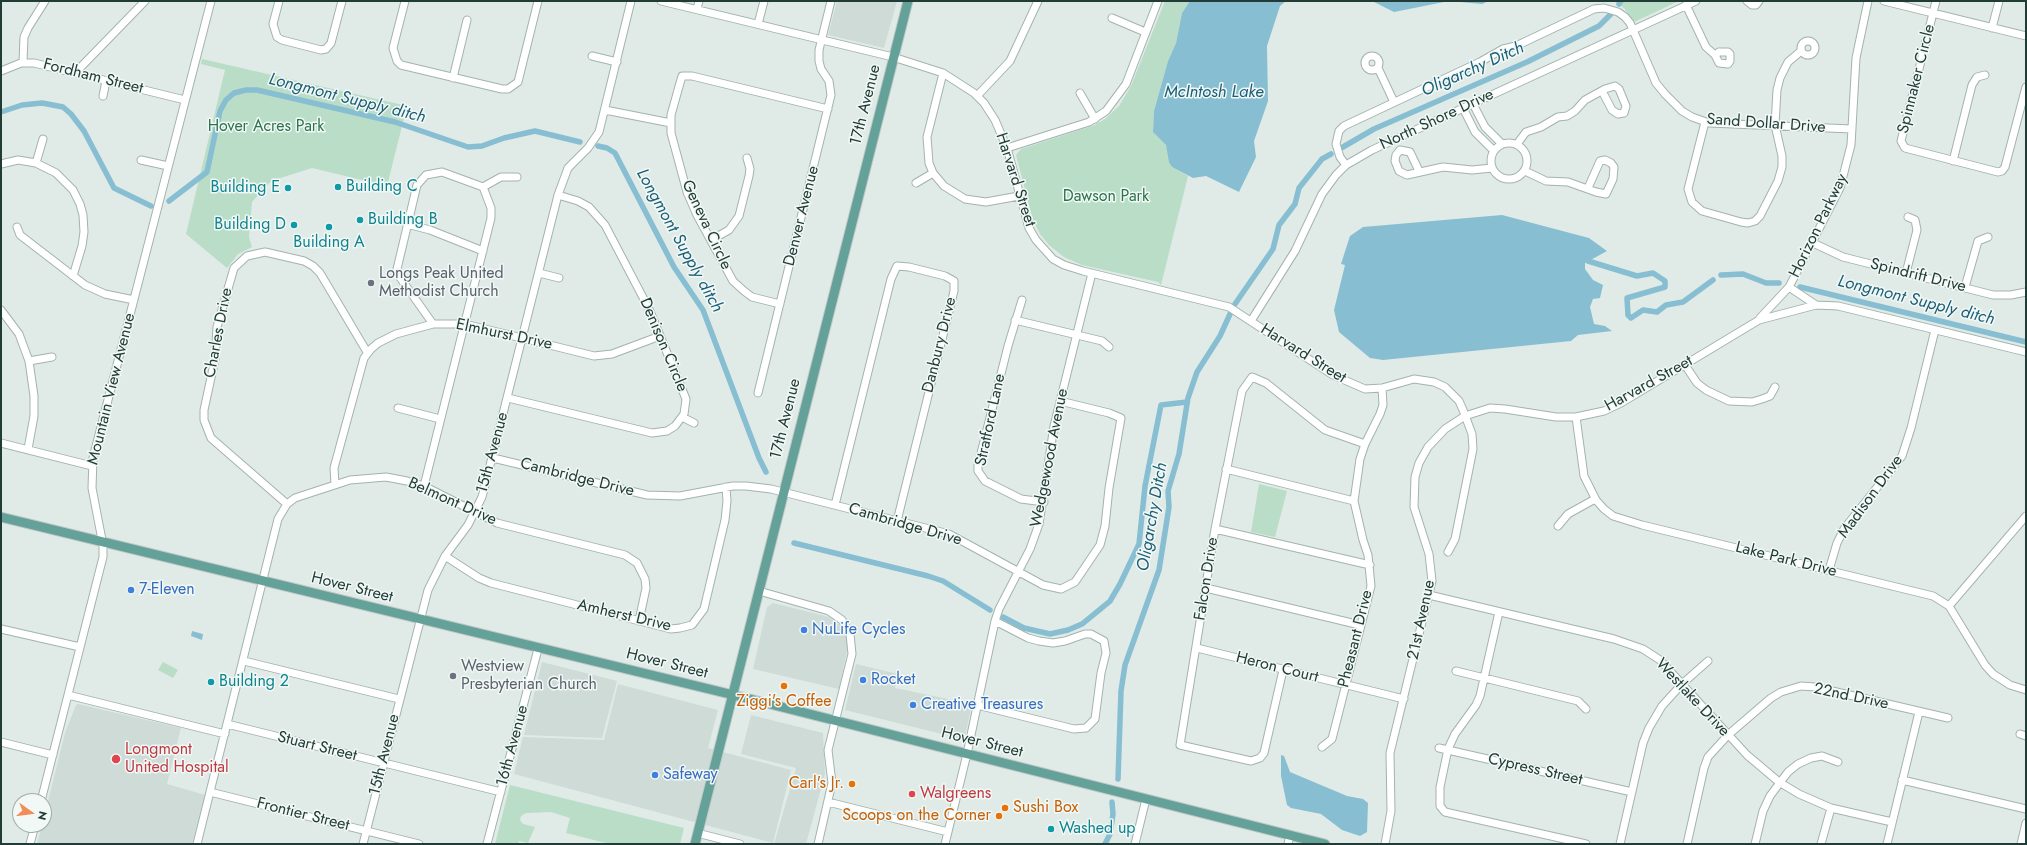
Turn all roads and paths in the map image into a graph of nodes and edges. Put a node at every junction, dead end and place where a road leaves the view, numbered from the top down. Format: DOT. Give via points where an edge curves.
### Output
graph roads {
  1 [pos="45,1"];
  2 [pos="145,1"];
  3 [pos="211,1"];
  4 [pos="279,1"];
  5 [pos="342,1"];
  6 [pos="405,1"];
  7 [pos="538,1"];
  8 [pos="631,1"];
  9 [pos="661,1"];
  10 [pos="699,1"];
  11 [pos="764,1"];
  12 [pos="831,1"];
  13 [pos="908,1"];
  14 [pos="1038,1"];
  15 [pos="1158,1"];
  16 [pos="1696,1"];
  17 [pos="1747,1"];
  18 [pos="1759,1"];
  19 [pos="1868,1"];
  20 [pos="1884,1"];
  21 [pos="1936,1"];
  22 [pos="1999,1"];
  23 [pos="1686,5"];
  24 [pos="697,9"];
  25 [pos="1933,13"];
  26 [pos="1112,18"];
  27 [pos="467,20"];
  28 [pos="758,24"];
  29 [pos="1992,28"];
  30 [pos="1633,30"];
  31 [pos="1145,32"];
  32 [pos="2026,36"];
  33 [pos="822,40"];
  34 [pos="1801,51"];
  35 [pos="1715,55"];
  36 [pos="592,56"];
  37 [pos="893,57"];
  38 [pos="23,62"];
  39 [pos="617,62"];
  40 [pos="1378,68"];
  41 [pos="1,71"];
  42 [pos="75,73"];
  43 [pos="944,73"];
  44 [pos="1985,75"];
  45 [pos="453,78"];
  46 [pos="106,81"];
  47 [pos="2026,87"];
  48 [pos="1602,91"];
  49 [pos="1080,93"];
  50 [pos="103,96"];
  51 [pos="976,96"];
  52 [pos="185,100"];
  53 [pos="1394,102"];
  54 [pos="1473,104"];
  55 [pos="1463,108"];
  56 [pos="828,109"];
  57 [pos="605,110"];
  58 [pos="1095,119"];
  59 [pos="1704,122"];
  60 [pos="671,124"];
  61 [pos="1775,125"];
  62 [pos="1852,129"];
  63 [pos="43,139"];
  64 [pos="1502,144"];
  65 [pos="1517,144"];
  66 [pos="1007,148"];
  67 [pos="1494,151"];
  68 [pos="747,158"];
  69 [pos="141,160"];
  70 [pos="1953,160"];
  71 [pos="36,163"];
  72 [pos="1,164"];
  73 [pos="1346,165"];
  74 [pos="168,166"];
  75 [pos="1492,168"];
  76 [pos="1419,171"];
  77 [pos="1526,171"];
  78 [pos="933,173"];
  79 [pos="517,177"];
  80 [pos="916,183"];
  81 [pos="483,186"];
  82 [pos="1588,188"];
  83 [pos="558,195"];
  84 [pos="1019,196"];
  85 [pos="1908,217"];
  86 [pos="407,224"];
  87 [pos="17,227"];
  88 [pos="1988,237"];
  89 [pos="711,240"];
  90 [pos="1813,243"];
  91 [pos="483,251"];
  92 [pos="539,273"];
  93 [pos="1092,273"];
  94 [pos="1906,273"];
  95 [pos="73,276"];
  96 [pos="559,278"];
  97 [pos="1789,287"];
  98 [pos="1965,287"];
  99 [pos="2026,292"];
  100 [pos="134,300"];
  101 [pos="1022,300"];
  102 [pos="780,304"];
  103 [pos="1816,305"];
  104 [pos="1,310"];
  105 [pos="1016,320"];
  106 [pos="1758,320"];
  107 [pos="1251,321"];
  108 [pos="433,324"];
  109 [pos="464,324"];
  110 [pos="1935,330"];
  111 [pos="1076,334"];
  112 [pos="660,336"];
  113 [pos="522,339"];
  114 [pos="1109,348"];
  115 [pos="367,352"];
  116 [pos="2026,352"];
  117 [pos="52,357"];
  118 [pos="29,361"];
  119 [pos="1685,365"];
  120 [pos="1775,387"];
  121 [pos="1382,388"];
  122 [pos="758,393"];
  123 [pos="508,398"];
  124 [pos="1060,401"];
  125 [pos="398,408"];
  126 [pos="1466,416"];
  127 [pos="682,417"];
  128 [pos="1576,417"];
  129 [pos="440,419"];
  130 [pos="694,423"];
  131 [pos="1,443"];
  132 [pos="1365,444"];
  133 [pos="28,449"];
  134 [pos="493,458"];
  135 [pos="92,466"];
  136 [pos="1226,469"];
  137 [pos="335,484"];
  138 [pos="424,486"];
  139 [pos="726,487"];
  140 [pos="783,492"];
  141 [pos="1595,499"];
  142 [pos="1354,501"];
  143 [pos="1044,502"];
  144 [pos="287,504"];
  145 [pos="835,505"];
  146 [pos="475,512"];
  147 [pos="2026,516"];
  148 [pos="1,517"];
  149 [pos="897,520"];
  150 [pos="1558,526"];
  151 [pos="1215,529"];
  152 [pos="103,542"];
  153 [pos="1448,552"];
  154 [pos="445,556"];
  155 [pos="1370,565"];
  156 [pos="1829,570"];
  157 [pos="1019,572"];
  158 [pos="263,581"];
  159 [pos="1206,588"];
  160 [pos="758,591"];
  161 [pos="1429,595"];
  162 [pos="1949,606"];
  163 [pos="1499,612"];
  164 [pos="420,620"];
  165 [pos="638,621"];
  166 [pos="995,621"];
  167 [pos="1360,625"];
  168 [pos="1,629"];
  169 [pos="80,648"];
  170 [pos="1197,648"];
  171 [pos="538,649"];
  172 [pos="244,661"];
  173 [pos="1708,661"];
  174 [pos="1283,670"];
  175 [pos="1456,672"];
  176 [pos="1484,678"];
  177 [pos="1682,684"];
  178 [pos="1344,685"];
  179 [pos="2026,690"];
  180 [pos="68,695"];
  181 [pos="732,695"];
  182 [pos="399,699"];
  183 [pos="1404,699"];
  184 [pos="977,705"];
  185 [pos="1586,709"];
  186 [pos="1919,712"];
  187 [pos="1948,718"];
  188 [pos="836,722"];
  189 [pos="227,724"];
  190 [pos="225,734"];
  191 [pos="1728,735"];
  192 [pos="1,742"];
  193 [pos="1322,747"];
  194 [pos="1439,748"];
  195 [pos="1448,749"];
  196 [pos="53,754"];
  197 [pos="967,754"];
  198 [pos="1838,762"];
  199 [pos="384,763"];
  200 [pos="1902,780"];
  201 [pos="1779,782"];
  202 [pos="210,792"];
  203 [pos="501,792"];
  204 [pos="1632,792"];
  205 [pos="43,793"];
  206 [pos="1146,798"];
  207 [pos="828,802"];
  208 [pos="1831,808"];
  209 [pos="2026,809"];
  210 [pos="1892,822"];
  211 [pos="2026,823"];
  212 [pos="366,831"];
  213 [pos="948,832"];
  214 [pos="33,833"];
  215 [pos="697,833"];
  216 [pos="1289,840"];
  217 [pos="30,844"];
  218 [pos="197,844"];
  219 [pos="363,844"];
  220 [pos="419,844"];
  221 [pos="487,844"];
  222 [pos="695,844"];
  223 [pos="740,844"];
  224 [pos="818,844"];
  225 [pos="945,844"];
  226 [pos="1134,844"];
  227 [pos="1326,844"];
  228 [pos="1385,844"];
  229 [pos="1586,844"];
  230 [pos="1620,844"];
  231 [pos="1687,844"];
  232 [pos="1755,844"];
  233 [pos="1821,844"];
  234 [pos="1887,844"];
  235 [pos="2021,844"];
  1 -- 38 [label="street" via="24,37"];
  2 -- 42 [label="street"];
  3 -- 52 [label="street, Mountain View Avenue"];
  4 -- 5 [label="street" via="273,24 277,37 321,50 326,49 331,43"];
  6 -- 45 [label="street" via="393,48 395,59 401,65"];
  7 -- 45 [label="street" via="518,82 514,86 502,89"];
  8 -- 39 [label="street, 15th Avenue"];
  9 -- 24 [label="street, Harvard Street"];
  10 -- 24 [label="street"];
  11 -- 28 [label="street"];
  12 -- 33 [label="street, Denver Avenue"];
  13 -- 37 [label="main road, 17th Avenue"];
  14 -- 51 [label="street" via="1010,61"];
  15 -- 31 [label="street"];
  16 -- 23 [label="street, North Shore Drive"];
  17 -- 18 [label="street" via="1756,5"];
  19 -- 62 [label="street, Horizon Parkway" via="1856,58"];
  20 -- 25 [label="street"];
  21 -- 25 [label="street, Spinnaker Circle"];
  22 -- 29 [label="street"];
  23 -- 30 [label="street, North Shore Drive"];
  23 -- 35 [label="street" via="1706,47"];
  24 -- 28 [label="street, Harvard Street"];
  25 -- 29 [label="street"];
  25 -- 70 [label="street, Spinnaker Circle" via="1901,141 1905,148"];
  26 -- 31 [label="street"];
  27 -- 45 [label="street"];
  28 -- 33 [label="street, Harvard Street"];
  29 -- 32 [label="street"];
  30 -- 53 [label="street, Sand Dollar Drive" via="1625,17 1618,12 1604,8 1594,9 1516,46 1503,49"];
  30 -- 54 [label="street, North Shore Drive"];
  30 -- 59 [label="street, Sand Dollar Drive" via="1653,76 1665,94 1682,111"];
  31 -- 58 [label="street" via="1124,86 1106,111"];
  33 -- 37 [label="street, Harvard Street"];
  33 -- 56 [label="street, Denver Avenue" via="819,61 831,89"];
  34 -- 61 [label="street" via="1788,62 1780,78"];
  36 -- 39 [label="street"];
  37 -- 43 [label="street, Harvard Street"];
  37 -- 140 [label="main road, 17th Avenue"];
  38 -- 41 [label="street, Fordham Street"];
  38 -- 42 [label="street, Fordham Street"];
  39 -- 57 [label="street, 15th Avenue"];
  40 -- 53 [label="street"];
  42 -- 46 [label="street, Fordham Street"];
  43 -- 51 [label="street, Harvard Street"];
  43 -- 78 [label="street" via="927,137 929,163"];
  44 -- 70 [label="street" via="1977,77 1972,85"];
  46 -- 50 [label="street"];
  46 -- 52 [label="street, Fordham Street"];
  47 -- 70 [label="street, Spinnaker Circle" via="2006,167 1998,172"];
  48 -- 65 [label="street" via="1585,100 1575,112 1526,132"];
  49 -- 58 [label="street"];
  51 -- 66 [label="street, Harvard Street" via="995,120"];
  52 -- 74 [label="street, Mountain View Avenue"];
  53 -- 73 [label="street, Sand Dollar Drive" via="1352,122 1340,131 1336,144"];
  54 -- 55 [label="street, North Shore Drive"];
  54 -- 64 [label="street" via="1485,127"];
  55 -- 67 [label="street" via="1475,132"];
  55 -- 73 [label="street, North Shore Drive" via="1372,150"];
  56 -- 60 [label="street, Geneva Circle" via="709,80 682,76"];
  56 -- 102 [label="street, Denver Avenue"];
  57 -- 60 [label="street"];
  57 -- 83 [label="street, 15th Avenue" via="599,132 588,148 568,168"];
  58 -- 66 [label="street"];
  59 -- 61 [label="street, Sand Dollar Drive"];
  59 -- 61 [label="street" via="1688,188 1692,202 1702,211 1748,223 1760,216 1780,177 1782,156"];
  60 -- 89 [label="street, Geneva Circle" via="676,156 687,192"];
  61 -- 62 [label="street, Sand Dollar Drive"];
  62 -- 90 [label="street, Horizon Parkway" via="1847,167 1840,188"];
  63 -- 71 [label="street"];
  64 -- 65 [label="street"];
  64 -- 67 [label="street"];
  65 -- 77 [label="street" via="1526,152"];
  66 -- 84 [label="street, Harvard Street"];
  67 -- 75 [label="street"];
  68 -- 89 [label="street" via="750,169 739,216 729,230"];
  69 -- 74 [label="street"];
  71 -- 72 [label="street" via="18,160"];
  71 -- 95 [label="street" via="51,170 66,182 80,204 84,232"];
  73 -- 107 [label="street, North Shore Drive" via="1322,194 1295,251"];
  74 -- 100 [label="street, Mountain View Avenue"];
  75 -- 76 [label="street" via="1472,170 1443,167"];
  75 -- 77 [label="street" via="1500,177 1508,180 1517,178"];
  77 -- 82 [label="street" via="1546,181 1568,182"];
  78 -- 80 [label="street"];
  78 -- 84 [label="street" via="944,186 965,199 986,202"];
  79 -- 81 [label="street" via="501,177"];
  81 -- 86 [label="street" via="442,172 426,175 417,185"];
  81 -- 91 [label="street" via="491,208"];
  82 -- 82 [label="street" via="1602,194 1608,192 1613,179 1614,167 1611,163 1600,161"];
  83 -- 92 [label="street, 15th Avenue"];
  83 -- 112 [label="street, Denison Circle" via="589,207 605,225 649,308"];
  84 -- 93 [label="street, Harvard Street" via="1029,228 1046,253 1064,265"];
  85 -- 94 [label="street" via="1915,220 1917,230"];
  86 -- 91 [label="street" via="430,230"];
  86 -- 108 [label="street" via="397,269 399,276"];
  87 -- 95 [label="street" via="20,235"];
  88 -- 98 [label="street" via="1978,241"];
  89 -- 102 [label="street, Geneva Circle" via="727,272 744,291 762,301"];
  90 -- 94 [label="street, Spindrift Drive" via="1843,258"];
  90 -- 97 [label="street, Horizon Parkway"];
  91 -- 109 [label="street"];
  92 -- 96 [label="street"];
  92 -- 113 [label="street, 15th Avenue"];
  93 -- 107 [label="street, Harvard Street" via="1229,307"];
  93 -- 111 [label="street, Wedgewood Avenue"];
  94 -- 98 [label="street, Spindrift Drive"];
  95 -- 100 [label="street" via="98,291"];
  97 -- 103 [label="street"];
  97 -- 106 [label="street, Horizon Parkway"];
  98 -- 99 [label="street, Spindrift Drive" via="1997,295"];
  100 -- 135 [label="street, Mountain View Avenue"];
  101 -- 105 [label="street, Stratford Lane"];
  102 -- 122 [label="street, Denver Avenue"];
  103 -- 106 [label="street, Harvard Street"];
  103 -- 110 [label="street, Harvard Street" via="1838,306"];
  104 -- 118 [label="street" via="19,334"];
  105 -- 111 [label="street"];
  105 -- 143 [label="street, Stratford Lane" via="978,471 985,481 1021,499"];
  106 -- 119 [label="street, Harvard Street"];
  107 -- 121 [label="street, Harvard Street" via="1333,376 1365,389"];
  108 -- 109 [label="street, Elmhurst Drive"];
  108 -- 115 [label="street, Elmhurst Drive" via="396,334"];
  109 -- 113 [label="street, Elmhurst Drive"];
  109 -- 129 [label="street"];
  110 -- 116 [label="street, Harvard Street"];
  110 -- 156 [label="street, Madison Drive" via="1902,456 1844,529"];
  111 -- 114 [label="street" via="1102,342"];
  111 -- 124 [label="street, Wedgewood Avenue"];
  112 -- 113 [label="street, Elmhurst Drive" via="604,356 594,356"];
  112 -- 127 [label="street, Denison Circle" via="686,399"];
  113 -- 123 [label="street, 15th Avenue"];
  115 -- 137 [label="street" via="356,381 334,468"];
  115 -- 144 [label="street, Charles Drive" via="320,273 313,266 304,261 265,252 247,256 234,268 217,327 215,359 204,420 211,438"];
  117 -- 118 [label="street"];
  118 -- 133 [label="street" via="34,409"];
  119 -- 120 [label="street" via="1706,390 1729,401 1752,402 1762,399 1770,396"];
  119 -- 128 [label="street, Harvard Street" via="1621,403 1604,411"];
  121 -- 126 [label="street, Harvard Street" via="1408,379 1434,382 1451,392"];
  121 -- 132 [label="street, Pheasant Drive" via="1382,410"];
  123 -- 127 [label="street" via="652,433 667,431 676,426"];
  123 -- 134 [label="street, 15th Avenue"];
  124 -- 143 [label="street, Wedgewood Avenue" via="1054,426"];
  124 -- 157 [label="street, Cambridge Drive" via="1121,418 1105,526 1100,545 1075,582 1068,587 1054,588 1043,585"];
  125 -- 129 [label="street"];
  126 -- 128 [label="street, Harvard Street" via="1490,408 1556,417"];
  126 -- 153 [label="street" via="1472,434 1472,462 1455,539"];
  126 -- 161 [label="street, 21st Avenue" via="1445,429 1435,439 1419,463 1415,477 1414,507 1431,568"];
  127 -- 130 [label="street"];
  128 -- 141 [label="street, Lake Park Drive" via="1584,476"];
  129 -- 138 [label="street"];
  131 -- 133 [label="street"];
  132 -- 136 [label="street, Falcon Drive" via="1325,430 1266,383 1252,377 1242,391"];
  132 -- 142 [label="street, Pheasant Drive" via="1360,459"];
  133 -- 135 [label="street"];
  134 -- 139 [label="street, Cambridge Drive" via="647,495 680,496"];
  134 -- 146 [label="street, 15th Avenue"];
  135 -- 152 [label="street, Mountain View Avenue" via="92,488"];
  136 -- 142 [label="street"];
  136 -- 151 [label="street, Falcon Drive"];
  137 -- 138 [label="street, Belmont Drive" via="368,477 386,477"];
  137 -- 144 [label="street, Belmont Drive" via="302,494"];
  138 -- 146 [label="street, Belmont Drive"];
  139 -- 140 [label="street, Cambridge Drive" via="746,486"];
  139 -- 165 [label="street, Amherst Drive" via="725,520 704,608 700,615 692,625 671,629"];
  140 -- 145 [label="street, Cambridge Drive"];
  140 -- 160 [label="main road, 17th Avenue"];
  141 -- 150 [label="street" via="1568,514"];
  141 -- 156 [label="street, Lake Park Drive" via="1604,510 1618,518"];
  142 -- 155 [label="street, Pheasant Drive"];
  143 -- 157 [label="street, Wedgewood Avenue" via="1040,524"];
  144 -- 158 [label="street, Belmont Drive" via="278,519"];
  145 -- 149 [label="street, Cambridge Drive"];
  145 -- 149 [label="street, Danbury Drive" via="891,279 897,266 909,267 945,276 954,281 954,290"];
  146 -- 154 [label="street, 15th Avenue"];
  146 -- 165 [label="street, Belmont Drive" via="498,523 630,558 640,567 645,578 646,588"];
  147 -- 162 [label="street"];
  148 -- 152 [label="main road, Hover Street"];
  149 -- 157 [label="street, Cambridge Drive" via="948,534"];
  151 -- 155 [label="street"];
  151 -- 159 [label="street, Falcon Drive"];
  152 -- 158 [label="main road, Hover Street"];
  152 -- 169 [label="street, Mountain View Avenue" via="103,557"];
  154 -- 164 [label="street, 15th Avenue" via="428,590"];
  154 -- 165 [label="street, Amherst Drive" via="491,583"];
  155 -- 167 [label="street, Pheasant Drive" via="1371,586"];
  156 -- 162 [label="street, Lake Park Drive" via="1921,592 1934,596"];
  157 -- 166 [label="street, Wedgewood Avenue"];
  158 -- 164 [label="main road, Hover Street"];
  158 -- 172 [label="street, Belmont Drive"];
  159 -- 167 [label="street"];
  159 -- 170 [label="street, Falcon Drive"];
  160 -- 181 [label="main road, 17th Avenue"];
  160 -- 188 [label="street" via="830,611 846,626 852,643 852,654"];
  161 -- 163 [label="street, Westlake Drive"];
  161 -- 183 [label="street, 21st Avenue"];
  162 -- 179 [label="street, Lake Park Drive" via="1993,674 2010,685"];
  163 -- 176 [label="street"];
  163 -- 177 [label="street, Westlake Drive" via="1628,643 1660,660"];
  164 -- 171 [label="main road, Hover Street"];
  164 -- 182 [label="street, 15th Avenue"];
  166 -- 184 [label="street, Wedgewood Avenue"];
  166 -- 184 [label="street" via="1039,641 1065,641 1085,634 1091,634 1104,641 1106,653 1095,719 1086,728 1074,729"];
  167 -- 178 [label="street, Pheasant Drive"];
  168 -- 169 [label="street"];
  169 -- 180 [label="street, Mountain View Avenue"];
  170 -- 174 [label="street, Heron Court"];
  170 -- 174 [label="street, Falcon Drive" via="1180,745 1251,761 1260,758 1264,753"];
  171 -- 181 [label="main road, Hover Street"];
  171 -- 203 [label="street, 16th Avenue"];
  172 -- 182 [label="street"];
  172 -- 189 [label="street, Belmont Drive"];
  173 -- 177 [label="street"];
  174 -- 178 [label="street, Heron Court"];
  175 -- 176 [label="street"];
  176 -- 185 [label="street" via="1578,701"];
  176 -- 195 [label="street" via="1476,704"];
  177 -- 191 [label="street, Westlake Drive"];
  177 -- 204 [label="street" via="1662,706 1649,728"];
  178 -- 183 [label="street, Heron Court"];
  178 -- 193 [label="street, Pheasant Drive" via="1332,739"];
  180 -- 190 [label="street"];
  180 -- 196 [label="street, Mountain View Avenue"];
  181 -- 188 [label="main road, Hover Street"];
  181 -- 215 [label="main road, 17th Avenue"];
  182 -- 199 [label="street, 15th Avenue"];
  183 -- 228 [label="street, 21st Avenue" via="1389,761 1391,811"];
  184 -- 197 [label="street, Wedgewood Avenue"];
  186 -- 187 [label="street, 22nd Drive"];
  186 -- 191 [label="street, 22nd Drive" via="1815,687 1801,686 1771,698"];
  186 -- 200 [label="street"];
  188 -- 197 [label="main road, Hover Street"];
  188 -- 207 [label="street" via="828,750 832,783"];
  189 -- 190 [label="street, Belmont Drive"];
  189 -- 199 [label="street, Stuart Street"];
  190 -- 202 [label="street, Belmont Drive"];
  191 -- 201 [label="street, Westlake Drive"];
  191 -- 231 [label="street, 22nd Drive" via="1713,750 1704,768"];
  192 -- 196 [label="street"];
  194 -- 195 [label="street, Cypress Street"];
  195 -- 204 [label="street, Cypress Street"];
  195 -- 229 [label="street" via="1440,787 1440,806 1444,812"];
  196 -- 205 [label="street, Mountain View Avenue"];
  197 -- 206 [label="main road, Hover Street"];
  197 -- 213 [label="street, Wedgewood Avenue"];
  198 -- 201 [label="street" via="1822,756 1811,758 1798,764"];
  199 -- 203 [label="street, Stuart Street"];
  199 -- 212 [label="street, 15th Avenue"];
  200 -- 209 [label="street"];
  200 -- 210 [label="street"];
  201 -- 208 [label="street, Westlake Drive"];
  201 -- 232 [label="street" via="1763,811"];
  202 -- 212 [label="street, Frontier Street"];
  202 -- 218 [label="street, Belmont Drive"];
  203 -- 221 [label="street, 16th Avenue"];
  204 -- 230 [label="street"];
  206 -- 216 [label="main road, Hover Street"];
  206 -- 226 [label="street"];
  207 -- 213 [label="street"];
  207 -- 224 [label="street"];
  208 -- 210 [label="street, Westlake Drive"];
  208 -- 233 [label="street"];
  210 -- 234 [label="street"];
  211 -- 235 [label="street"];
  212 -- 219 [label="street, 15th Avenue"];
  212 -- 220 [label="street, Frontier Street"];
  213 -- 225 [label="street, Wedgewood Avenue"];
  214 -- 217 [label="street"];
  215 -- 222 [label="main road, 17th Avenue"];
  215 -- 223 [label="street"];
  216 -- 227 [label="main road, Hover Street"];
}
